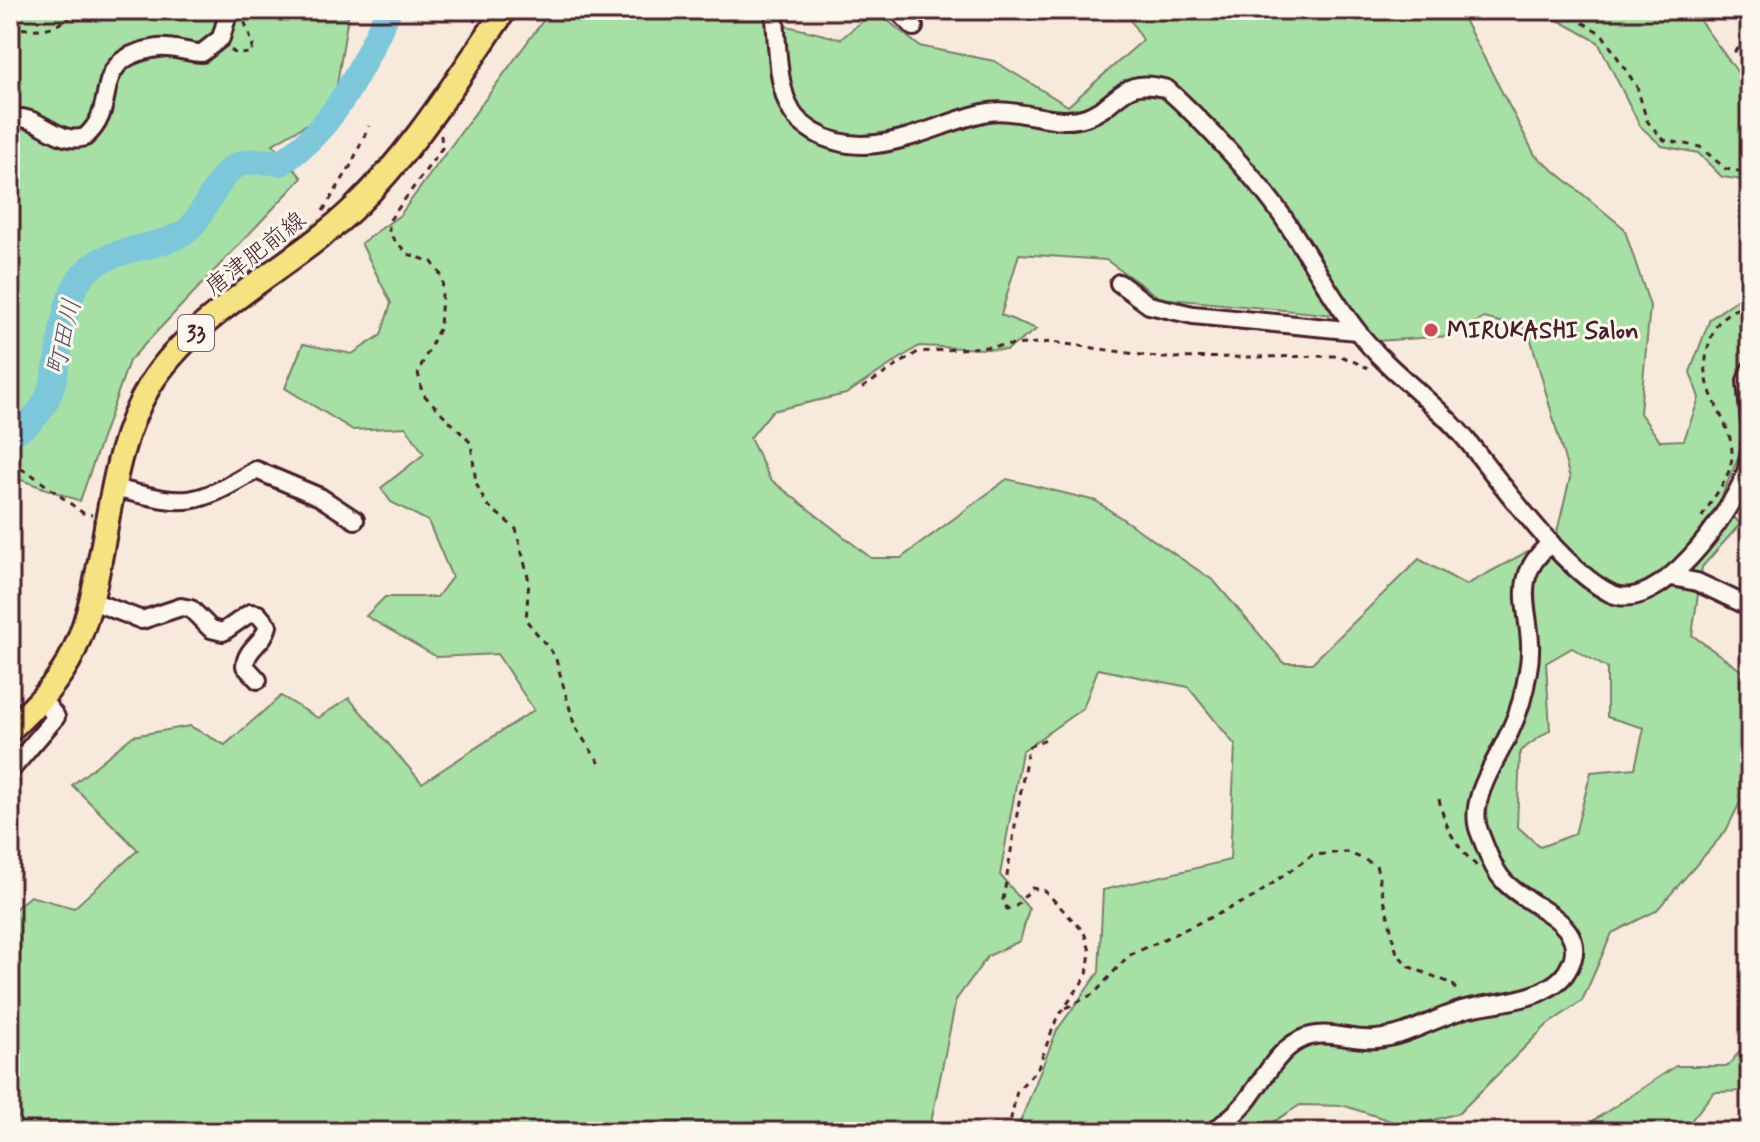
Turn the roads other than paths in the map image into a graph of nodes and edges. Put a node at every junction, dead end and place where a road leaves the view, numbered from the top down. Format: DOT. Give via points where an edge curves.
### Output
graph roads {
  1 [pos="229,10"];
  2 [pos="505,10"];
  3 [pos="774,10"];
  4 [pos="897,10"];
  5 [pos="914,27"];
  6 [pos="10,118"];
  7 [pos="1119,283"];
  8 [pos="1357,331"];
  9 [pos="1750,370"];
  10 [pos="1750,423"];
  11 [pos="1750,445"];
  12 [pos="113,488"];
  13 [pos="355,520"];
  14 [pos="1551,543"];
  15 [pos="1672,577"];
  16 [pos="92,601"];
  17 [pos="1750,607"];
  18 [pos="258,680"];
  19 [pos="42,699"];
  20 [pos="10,730"];
  21 [pos="10,771"];
  22 [pos="1213,1132"];
  1 -- 6 [label="street" via="221,38 202,53 162,47 120,63 106,82 100,121 85,137 64,138 35,120"];
  2 -- 12 [label="main road, 唐津肥前線 / 33" via="407,150 354,208 191,337 151,383 124,438"];
  3 -- 8 [label="street" via="791,111 802,125 826,139 863,147 987,112 1071,120 1148,83 1167,89 1276,208"];
  4 -- 5 [label="street"];
  7 -- 8 [label="street" via="1149,305 1193,315"];
  8 -- 14 [label="street" via="1393,372 1438,408"];
  9 -- 10 [label="street"];
  11 -- 15 [label="street" via="1746,473 1729,504"];
  12 -- 13 [label="street" via="177,502 209,497 256,470 320,497"];
  12 -- 16 [label="main road, 唐津肥前線 / 33"];
  14 -- 15 [label="street" via="1610,593 1627,598 1650,593"];
  14 -- 22 [label="street" via="1526,571 1524,596 1532,632 1529,671 1513,726 1479,799 1478,827 1501,878 1559,919 1571,934 1569,969 1537,994 1464,1010 1400,1035 1372,1040 1317,1032 1295,1041 1244,1105"];
  15 -- 17 [label="street" via="1697,582"];
  16 -- 18 [label="street" via="142,620 181,607 191,609 211,629 223,632 250,613 258,614 268,626 266,633 245,656 245,666"];
  16 -- 19 [label="main road, 唐津肥前線 / 33" via="73,653"];
  19 -- 20 [label="main road, 唐津肥前線 / 33"];
  19 -- 21 [label="street" via="56,717"];
}
